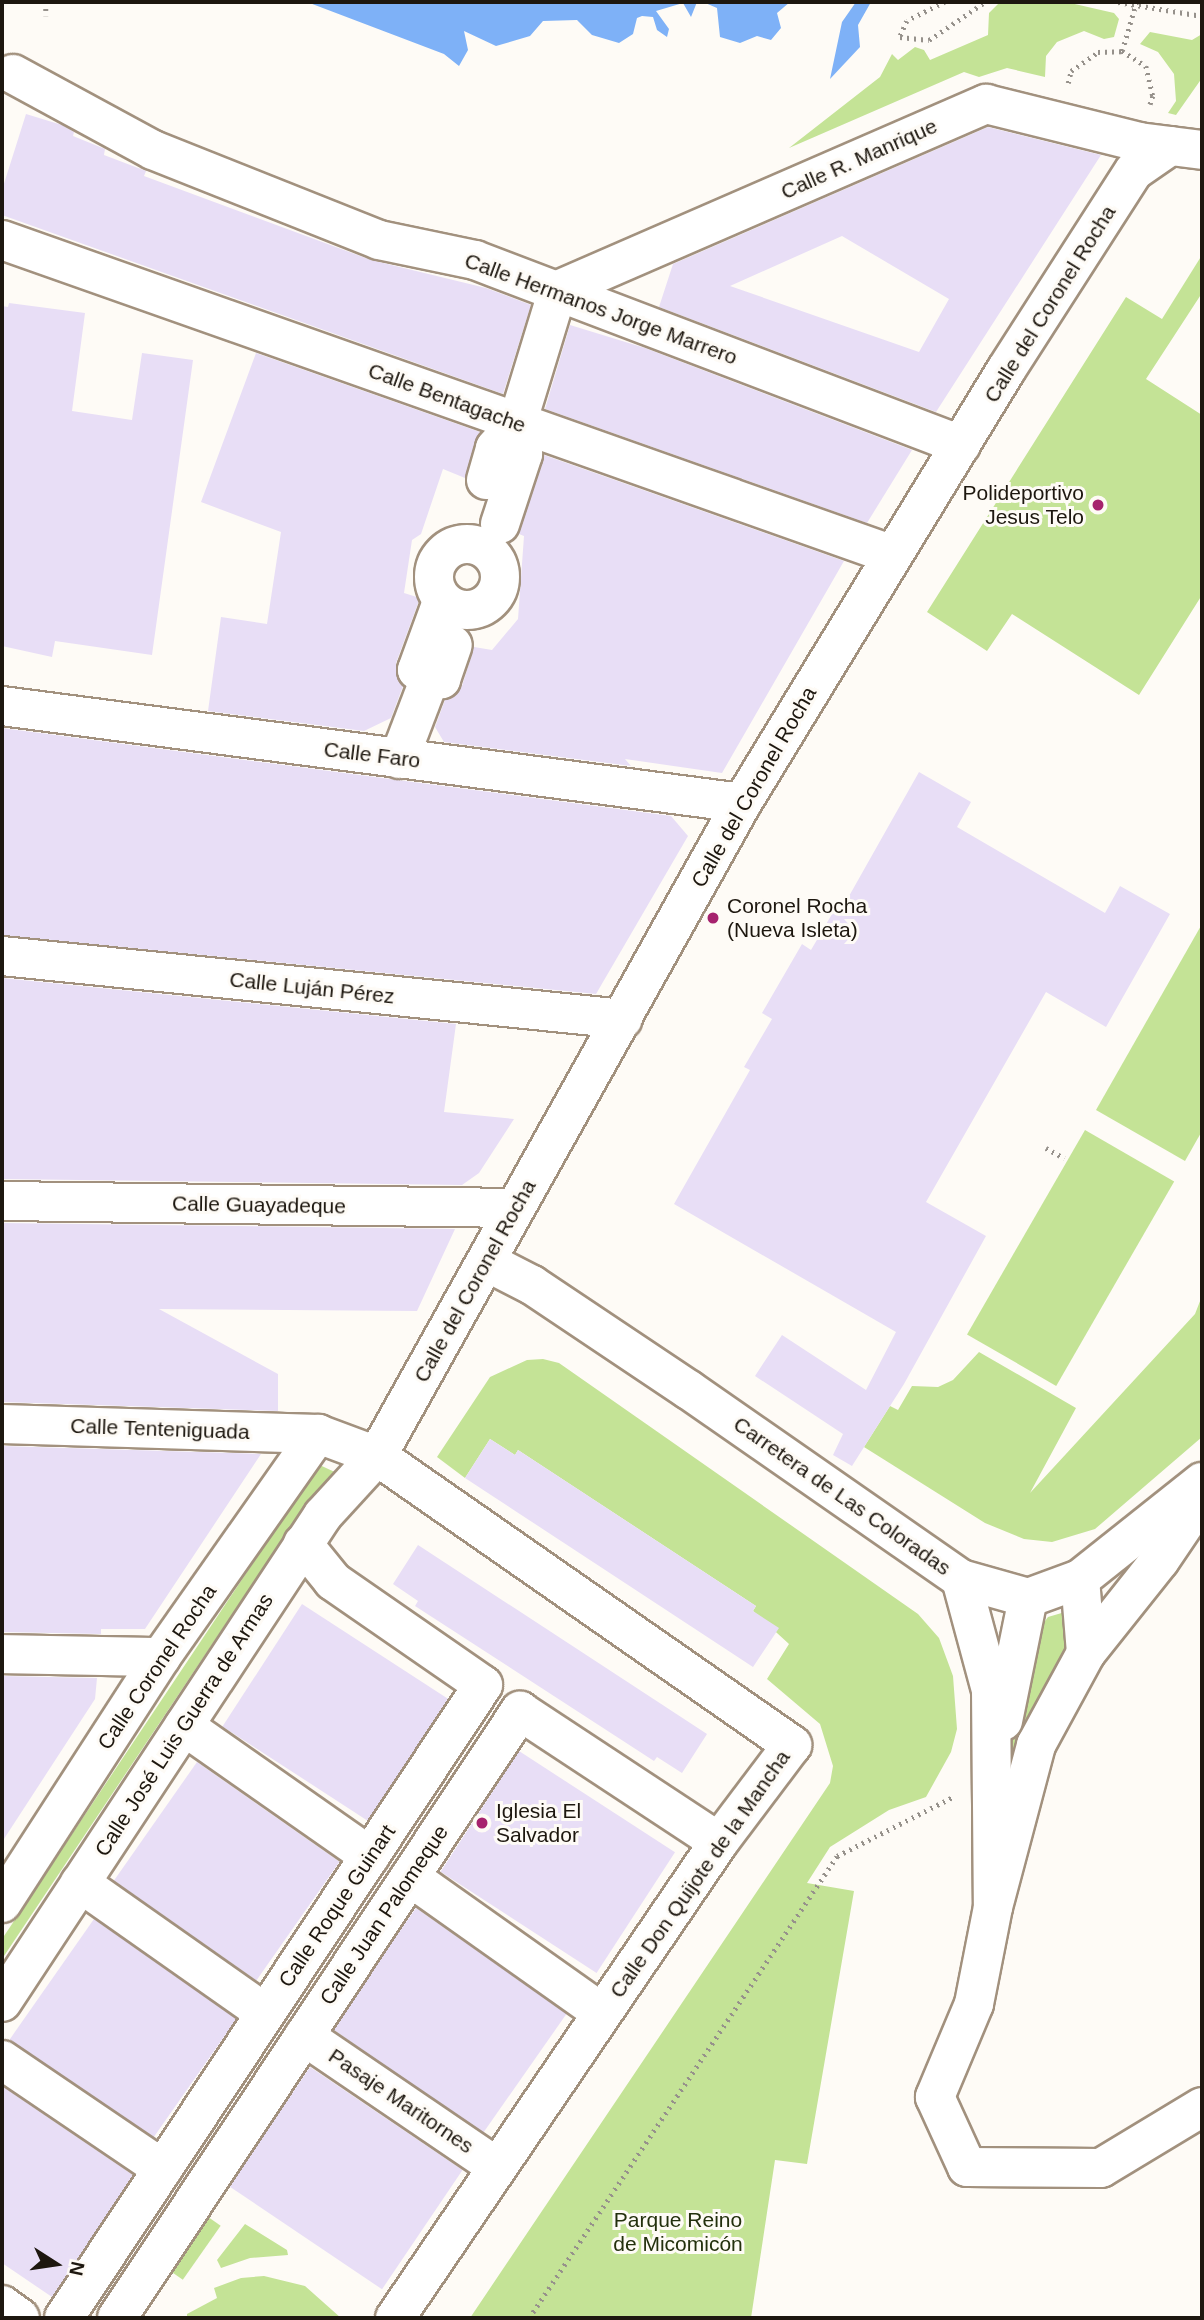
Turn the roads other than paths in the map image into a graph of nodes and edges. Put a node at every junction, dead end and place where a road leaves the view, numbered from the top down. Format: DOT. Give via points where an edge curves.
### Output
graph roads {
  1 [pos="13,74"];
  2 [pos="1170,146"];
  3 [pos="2,240"];
  4 [pos="558,290"];
  5 [pos="514,437"];
  6 [pos="961,445"];
  7 [pos="486,480"];
  8 [pos="893,555"];
  9 [pos="2,706"];
  10 [pos="399,759"];
  11 [pos="742,803"];
  12 [pos="2,956"];
  13 [pos="622,1019"];
  14 [pos="2,1201"];
  15 [pos="516,1208"];
  16 [pos="487,1262"];
  17 [pos="2,1424"];
  18 [pos="318,1434"];
  19 [pos="377,1456"];
  20 [pos="1202,1482"];
  21 [pos="1202,1498"];
  22 [pos="303,1545"];
  23 [pos="961,1579"];
  24 [pos="1080,1579"];
  25 [pos="1028,1598"];
  26 [pos="1086,1653"];
  27 [pos="2,1654"];
  28 [pos="161,1657"];
  29 [pos="184,1726"];
  30 [pos="991,1777"];
  31 [pos="719,1842"];
  32 [pos="370,1856"];
  33 [pos="410,1877"];
  34 [pos="80,1883"];
  35 [pos="2,1901"];
  36 [pos="993,1907"];
  37 [pos="2,2002"];
  38 [pos="265,2013"];
  39 [pos="602,2013"];
  40 [pos="304,2036"];
  41 [pos="2,2060"];
  42 [pos="1202,2107"];
  43 [pos="497,2167"];
  44 [pos="163,2169"];
  45 [pos="2,2305"];
  46 [pos="20,2318"];
  47 [pos="64,2318"];
  48 [pos="117,2318"];
  49 [pos="395,2318"];
  1 -- 4 [label="street, Calle Hermanos Jorge Marrero" via="153,150 379,240 475,260"];
  2 -- 4 [label="street, Calle R. Manrique" via="986,104"];
  2 -- 6 [label="street, Calle del Coronel Rocha" via="1134,171"];
  3 -- 5 [label="street, Calle Bentagache"];
  4 -- 5 [label="street"];
  4 -- 6 [label="street, Calle Hermanos Jorge Marrero"];
  5 -- 7 [label="street" via="495,448"];
  5 -- 8 [label="street, Calle Bentagache"];
  5 -- 10 [label="street" via="523,454 489,530 449,550 436,566 444,639"];
  6 -- 8 [label="street, Calle del Coronel Rocha"];
  8 -- 11 [label="street, Calle del Coronel Rocha"];
  9 -- 10 [label="street, Calle Faro"];
  10 -- 11 [label="street, Calle Faro"];
  11 -- 13 [label="street, Calle del Coronel Rocha"];
  12 -- 13 [label="street, Calle Luján Pérez"];
  13 -- 15 [label="street, Calle del Coronel Rocha"];
  14 -- 15 [label="street, Calle Guayadeque"];
  15 -- 16 [label="street, Calle del Coronel Rocha"];
  16 -- 19 [label="street, Calle del Coronel Rocha"];
  16 -- 23 [label="street, Carretera de Las Coloradas" via="532,1285"];
  17 -- 18 [label="street, Calle Tenteniguada"];
  18 -- 19 [label="street, Calle Tenteniguada"];
  18 -- 28 [label="street, Calle Coronel Rocha"];
  19 -- 22 [label="street, Calle José Luis Guerra de Armas" via="323,1515"];
  19 -- 31 [label="street, Calle Don Quijote de la Mancha" via="792,1745"];
  20 -- 24 [label="street"];
  21 -- 26 [label="street" via="1160,1560"];
  22 -- 29 [label="street, Calle José Luis Guerra de Armas"];
  22 -- 32 [label="street, Calle Roque Guinart" via="332,1581 483,1685"];
  23 -- 25 [label="street, Carretera de Las Coloradas"];
  23 -- 30 [label="street" via="991,1689"];
  24 -- 25 [label="street"];
  24 -- 26 [label="street"];
  25 -- 30 [label="street"];
  26 -- 36 [label="street" via="1037,1745"];
  27 -- 28 [label="street"];
  28 -- 35 [label="street, Calle Coronel Rocha"];
  29 -- 32 [label="street"];
  29 -- 34 [label="street, Calle José Luis Guerra de Armas"];
  30 -- 36 [label="street"];
  31 -- 33 [label="street, Calle Juan Palomeque" via="520,1711"];
  31 -- 39 [label="street, Calle Don Quijote de la Mancha"];
  32 -- 38 [label="street, Calle Roque Guinart"];
  33 -- 39 [label="street"];
  33 -- 40 [label="street, Calle Juan Palomeque"];
  34 -- 37 [label="street, Calle José Luis Guerra de Armas"];
  34 -- 38 [label="street"];
  36 -- 42 [label="street" via="974,2004 935,2097 967,2167 1101,2168"];
  38 -- 44 [label="street, Calle Roque Guinart"];
  39 -- 43 [label="street, Calle Don Quijote de la Mancha"];
  40 -- 43 [label="street, Pasaje Maritornes"];
  40 -- 48 [label="street, Calle Juan Palomeque"];
  41 -- 44 [label="street"];
  43 -- 49 [label="street, Calle Don Quijote de la Mancha"];
  44 -- 47 [label="street, Calle Roque Guinart"];
  45 -- 46 [label="street"];
}
